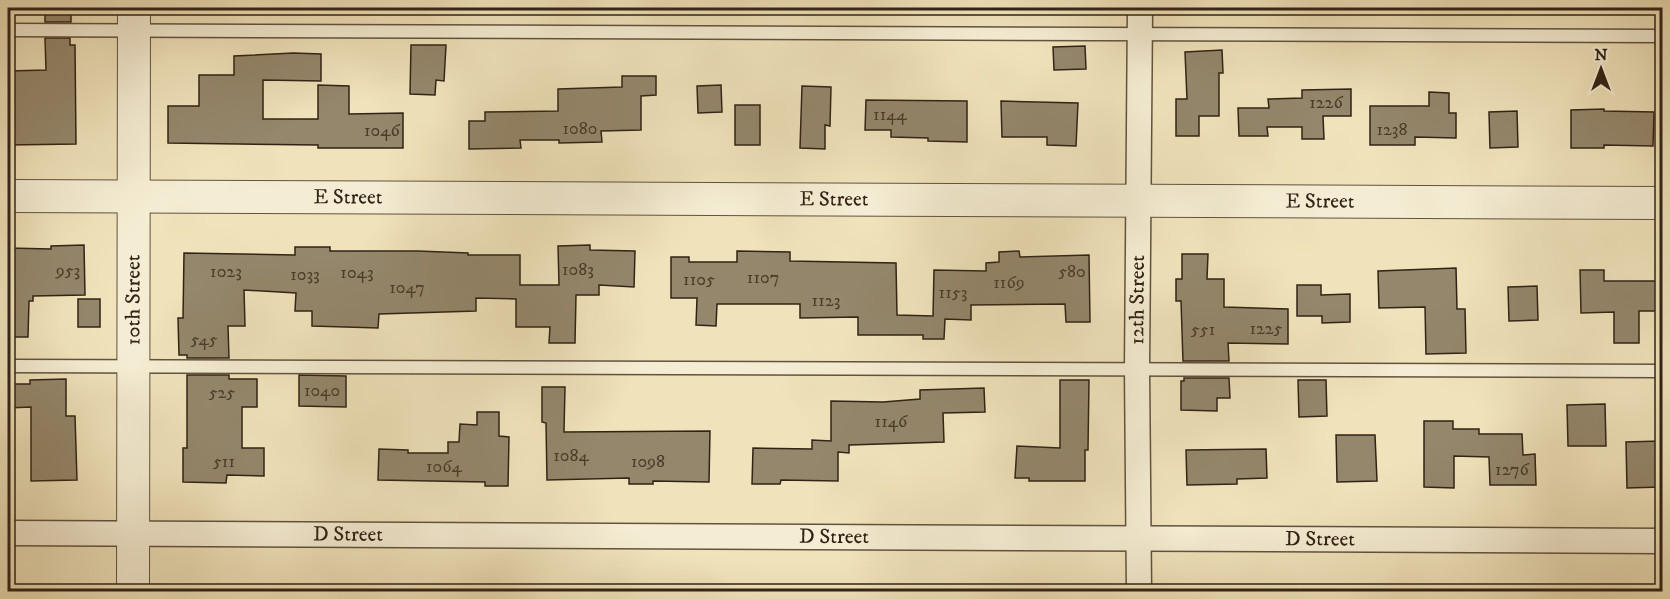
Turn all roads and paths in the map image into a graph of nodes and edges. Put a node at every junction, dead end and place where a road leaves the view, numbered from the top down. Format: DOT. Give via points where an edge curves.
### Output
graph roads {
  1 [pos="1140,8"];
  2 [pos="134,19"];
  3 [pos="8,30"];
  4 [pos="1139,34"];
  5 [pos="1662,36"];
  6 [pos="8,196"];
  7 [pos="135,196"];
  8 [pos="1140,201"];
  9 [pos="1662,203"];
  10 [pos="8,366"];
  11 [pos="133,366"];
  12 [pos="1137,369"];
  13 [pos="1662,371"];
  14 [pos="8,533"];
  15 [pos="133,534"];
  16 [pos="1139,539"];
  17 [pos="1662,541"];
  18 [pos="133,591"];
  19 [pos="1139,591"];
  1 -- 4 [label="street, 12th Street"];
  2 -- 3 [label="lane"];
  2 -- 4 [label="lane"];
  2 -- 7 [label="street, 10th Street"];
  4 -- 5 [label="lane"];
  4 -- 8 [label="street, 12th Street"];
  6 -- 7 [label="street, E Street"];
  7 -- 8 [label="street, E Street"];
  7 -- 11 [label="street, 10th Street"];
  8 -- 9 [label="street, E Street"];
  8 -- 12 [label="street, 12th Street"];
  10 -- 11 [label="lane"];
  11 -- 12 [label="lane"];
  11 -- 15 [label="street, 10th Street"];
  12 -- 13 [label="lane"];
  12 -- 16 [label="street, 12th Street"];
  14 -- 15 [label="street, D Street"];
  15 -- 16 [label="street, D Street"];
  15 -- 18 [label="street, 10th Street"];
  16 -- 17 [label="street, D Street"];
  16 -- 19 [label="street, 12th Street"];
}
